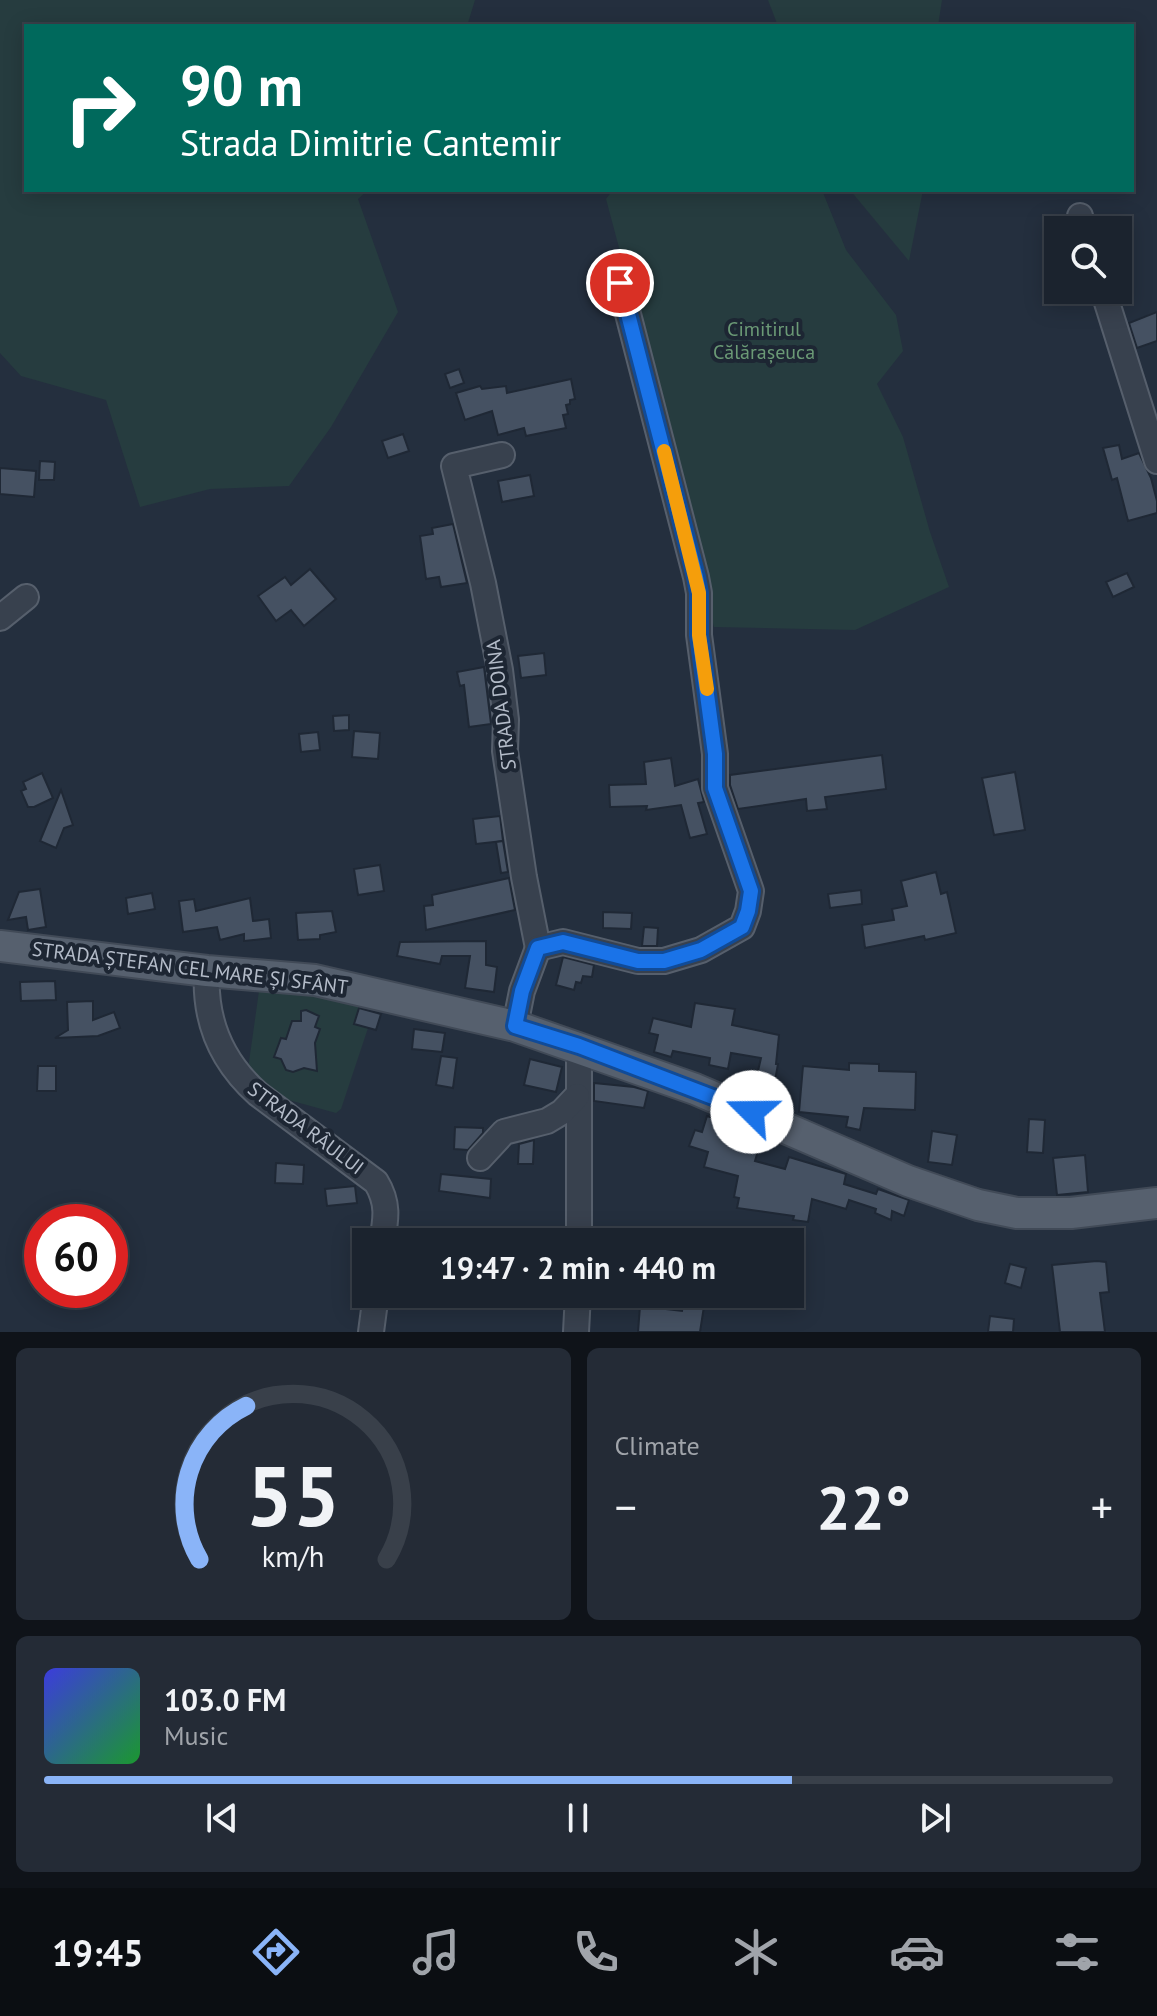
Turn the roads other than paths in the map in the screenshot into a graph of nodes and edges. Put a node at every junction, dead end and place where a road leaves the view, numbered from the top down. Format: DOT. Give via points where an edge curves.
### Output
graph roads {
  1 [pos="620,283"];
  2 [pos="1107,304"];
  3 [pos="502,455"];
  4 [pos="1157,461"];
  5 [pos="26,597"];
  6 [pos="0,618"];
  7 [pos="0,946"];
  8 [pos="538,948"];
  9 [pos="207,971"];
  10 [pos="515,1026"];
  11 [pos="579,1046"];
  12 [pos="577,1096"];
  13 [pos="480,1158"];
  14 [pos="1157,1203"];
  15 [pos="384,1228"];
  16 [pos="579,1228"];
  17 [pos="374,1308"];
  18 [pos="577,1308"];
  19 [pos="371,1332"];
  20 [pos="576,1332"];
  1 -- 8 [label="street" via="696,577 715,788 749,880 750,901 736,932 664,961 638,961 563,942"];
  2 -- 4 [label="street"];
  3 -- 8 [label="street, STRADA DOINA" via="454,466 500,670 505,751"];
  5 -- 6 [label="street"];
  7 -- 9 [label="main road, STRADA ȘTEFAN CEL MARE ȘI SFÂNT"];
  8 -- 10 [label="street"];
  9 -- 10 [label="main road, STRADA ȘTEFAN CEL MARE ȘI SFÂNT" via="315,980"];
  9 -- 15 [label="street, STRADA RÂULUI" via="207,1007 227,1059 258,1094 376,1182 387,1212"];
  10 -- 11 [label="main road, STRADA ȘTEFAN CEL MARE ȘI SFÂNT"];
  11 -- 12 [label="street"];
  11 -- 14 [label="main road, STRADA ȘTEFAN CEL MARE ȘI SFÂNT" via="978,1205 1047,1213"];
  12 -- 13 [label="street" via="547,1121 504,1132"];
  12 -- 16 [label="street"];
  17 -- 19 [label="street"];
  18 -- 20 [label="street"];
}
